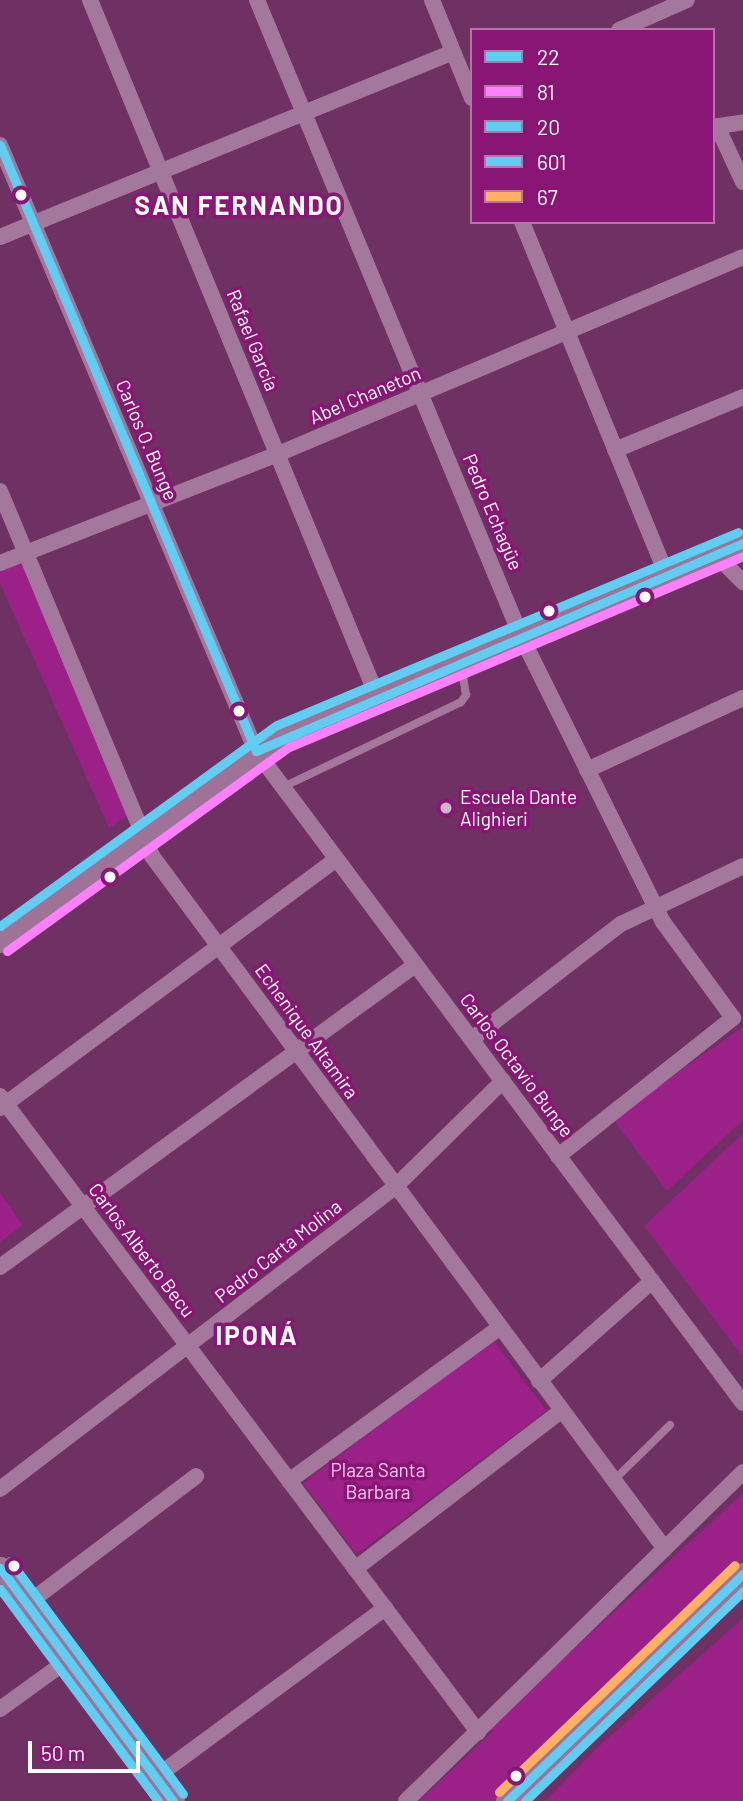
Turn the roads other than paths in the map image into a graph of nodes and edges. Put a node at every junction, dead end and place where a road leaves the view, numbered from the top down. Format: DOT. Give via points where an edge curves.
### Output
graph roads {
  1 [pos="90,0"];
  2 [pos="257,0"];
  3 [pos="432,0"];
  4 [pos="687,0"];
  5 [pos="624,28"];
  6 [pos="453,52"];
  7 [pos="470,94"];
  8 [pos="303,111"];
  9 [pos="743,122"];
  10 [pos="715,127"];
  11 [pos="0,145"];
  12 [pos="160,170"];
  13 [pos="743,182"];
  14 [pos="33,224"];
  15 [pos="523,224"];
  16 [pos="0,237"];
  17 [pos="743,257"];
  18 [pos="567,333"];
  19 [pos="421,395"];
  20 [pos="743,397"];
  21 [pos="615,450"];
  22 [pos="278,454"];
  23 [pos="0,491"];
  24 [pos="151,504"];
  25 [pos="743,542"];
  26 [pos="26,552"];
  27 [pos="715,554"];
  28 [pos="0,563"];
  29 [pos="667,575"];
  30 [pos="743,582"];
  31 [pos="522,636"];
  32 [pos="460,662"];
  33 [pos="377,696"];
  34 [pos="743,698"];
  35 [pos="256,751"];
  36 [pos="587,770"];
  37 [pos="283,787"];
  38 [pos="142,837"];
  39 [pos="336,859"];
  40 [pos="743,866"];
  41 [pos="654,906"];
  42 [pos="0,941"];
  43 [pos="219,946"];
  44 [pos="415,965"];
  45 [pos="472,1039"];
  46 [pos="295,1052"];
  47 [pos="503,1081"];
  48 [pos="2,1102"];
  49 [pos="558,1156"];
  50 [pos="396,1186"];
  51 [pos="83,1207"];
  52 [pos="0,1267"];
  53 [pos="652,1281"];
  54 [pos="500,1327"];
  55 [pos="189,1348"];
  56 [pos="538,1381"];
  57 [pos="743,1403"];
  58 [pos="561,1411"];
  59 [pos="670,1425"];
  60 [pos="743,1472"];
  61 [pos="196,1476"];
  62 [pos="289,1480"];
  63 [pos="612,1481"];
  64 [pos="0,1489"];
  65 [pos="665,1549"];
  66 [pos="0,1568"];
  67 [pos="355,1569"];
  68 [pos="743,1574"];
  69 [pos="27,1604"];
  70 [pos="385,1608"];
  71 [pos="68,1660"];
  72 [pos="0,1709"];
  73 [pos="478,1732"];
  74 [pos="156,1777"];
  75 [pos="173,1801"];
  76 [pos="406,1801"];
  77 [pos="507,1801"];
  1 -- 12 [label="street, Rafael García"];
  2 -- 8 [label="street, Pedro Echagüe"];
  3 -- 6 [label="street"];
  4 -- 5 [label="street"];
  6 -- 7 [label="street"];
  6 -- 8 [label="street"];
  8 -- 12 [label="street"];
  8 -- 19 [label="street, Pedro Echagüe"];
  9 -- 10 [label="street"];
  10 -- 13 [label="street"];
  11 -- 14 [label="street, Carlos O. Bunge"];
  12 -- 14 [label="street"];
  12 -- 22 [label="street, Rafael García"];
  14 -- 16 [label="street"];
  14 -- 24 [label="street, Carlos O. Bunge"];
  15 -- 18 [label="street"];
  17 -- 18 [label="street, Abel Chaneton"];
  18 -- 19 [label="street, Abel Chaneton"];
  18 -- 21 [label="street"];
  19 -- 22 [label="street, Abel Chaneton"];
  19 -- 31 [label="street, Pedro Echagüe"];
  20 -- 21 [label="street"];
  21 -- 29 [label="street"];
  22 -- 24 [label="street, Abel Chaneton"];
  22 -- 33 [label="street, Rafael García"];
  23 -- 26 [label="street, Echenique Altamira"];
  24 -- 26 [label="street, Abel Chaneton"];
  24 -- 35 [label="street, Carlos O. Bunge"];
  25 -- 27 [label="main road"];
  26 -- 28 [label="street, Abel Chaneton"];
  26 -- 38 [label="street, Echenique Altamira"];
  27 -- 29 [label="main road"];
  27 -- 30 [label="street"];
  29 -- 31 [label="main road"];
  31 -- 32 [label="main road"];
  31 -- 36 [label="street, Pedro Echagüe"];
  32 -- 33 [label="main road"];
  32 -- 37 [label="lane" via="466,695 461,702"];
  33 -- 35 [label="main road"];
  34 -- 36 [label="street"];
  35 -- 37 [label="street, Carlos Octavio Bunge"];
  35 -- 38 [label="main road"];
  36 -- 41 [label="street, Pedro Echagüe"];
  37 -- 39 [label="street, Carlos Octavio Bunge"];
  38 -- 42 [label="main road"];
  38 -- 43 [label="street, Echenique Altamira"];
  39 -- 43 [label="street"];
  39 -- 44 [label="street, Carlos Octavio Bunge"];
  40 -- 41 [label="street"];
  41 -- 45 [label="street" via="604,935"];
  41 -- 49 [label="street, Pedro Echagüe" via="733,1018"];
  43 -- 46 [label="street, Echenique Altamira"];
  43 -- 48 [label="street"];
  44 -- 45 [label="street, Carlos Octavio Bunge"];
  44 -- 46 [label="street"];
  45 -- 47 [label="street, Carlos Octavio Bunge"];
  46 -- 50 [label="street, Echenique Altamira"];
  46 -- 51 [label="street"];
  47 -- 49 [label="street, Carlos Octavio Bunge"];
  47 -- 50 [label="street, Pedro Carta Molina"];
  48 -- 51 [label="street, Carlos Alberto Becu"];
  49 -- 53 [label="street, Carlos Octavio Bunge"];
  50 -- 54 [label="street, Echenique Altamira"];
  50 -- 55 [label="street, Pedro Carta Molina"];
  51 -- 52 [label="street"];
  51 -- 55 [label="street, Carlos Alberto Becu"];
  53 -- 56 [label="street"];
  53 -- 57 [label="street, Carlos Octavio Bunge"];
  54 -- 56 [label="street, Echenique Altamira"];
  54 -- 62 [label="street"];
  55 -- 62 [label="street, Carlos Alberto Becu"];
  55 -- 64 [label="street, Pedro Carta Molina"];
  56 -- 58 [label="street, Echenique Altamira"];
  58 -- 63 [label="street, Echenique Altamira"];
  58 -- 67 [label="street"];
  59 -- 63 [label="lane"];
  60 -- 65 [label="street"];
  61 -- 69 [label="street"];
  62 -- 67 [label="street, Carlos Alberto Becu"];
  63 -- 65 [label="street, Echenique Altamira"];
  65 -- 73 [label="street"];
  66 -- 69 [label="main road"];
  67 -- 70 [label="street, Carlos Alberto Becu"];
  68 -- 77 [label="main road"];
  69 -- 71 [label="main road"];
  70 -- 73 [label="street, Carlos Alberto Becu"];
  70 -- 74 [label="street"];
  71 -- 72 [label="street"];
  71 -- 74 [label="main road"];
  73 -- 76 [label="street"];
  74 -- 75 [label="main road"];
}
